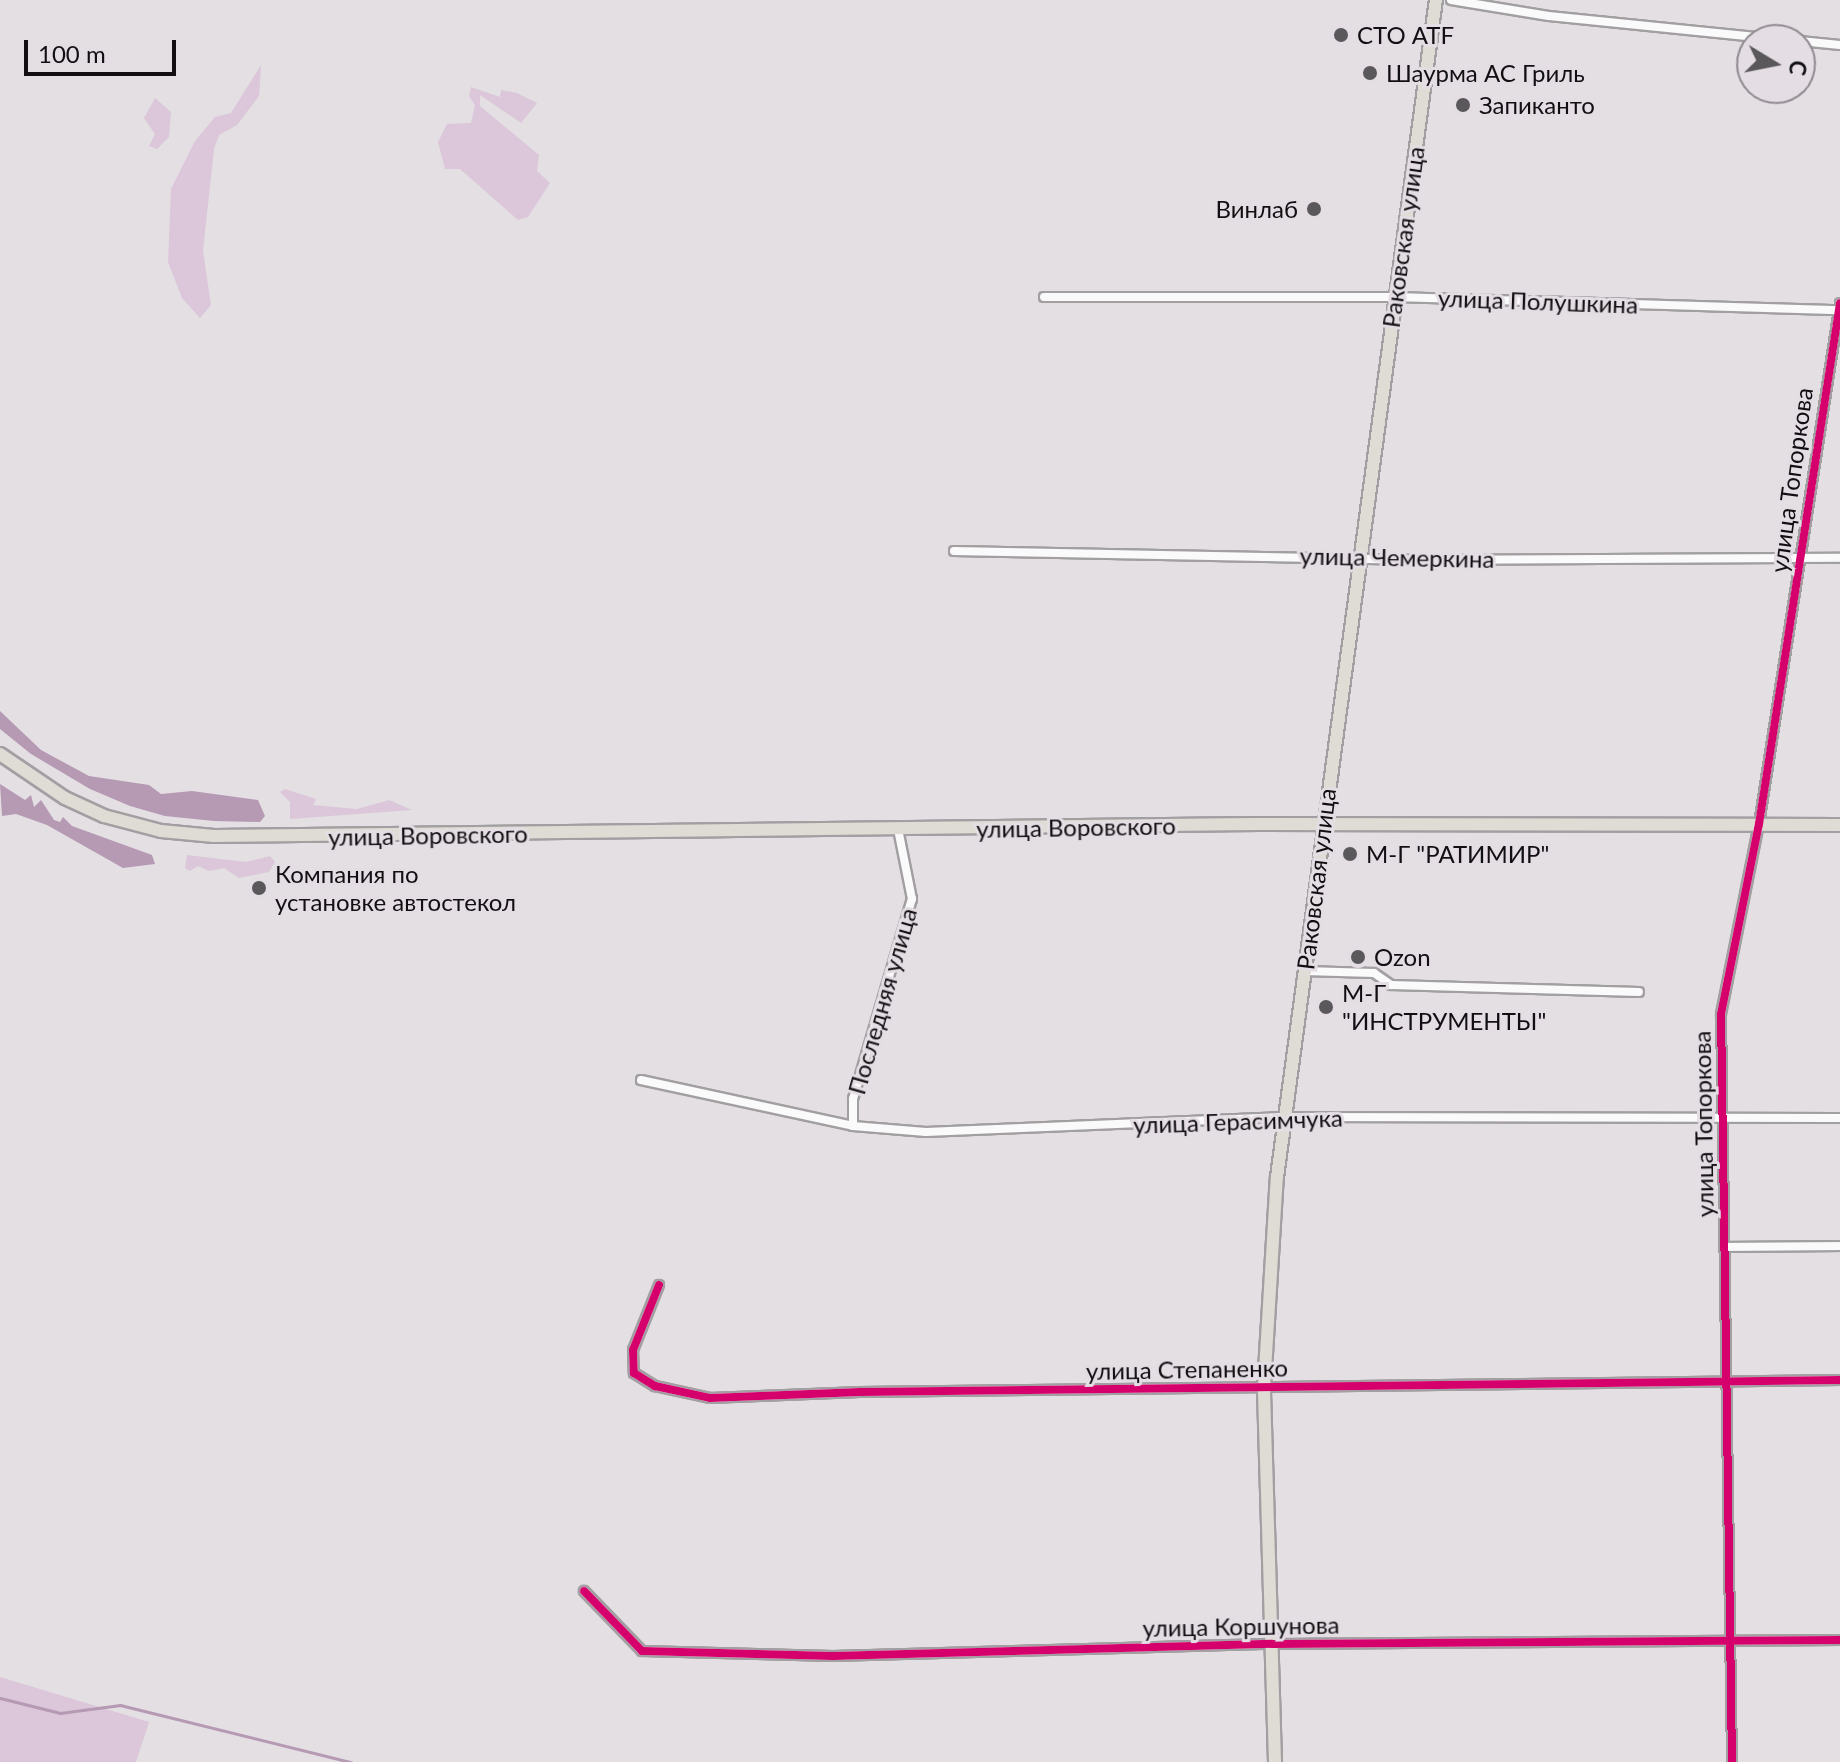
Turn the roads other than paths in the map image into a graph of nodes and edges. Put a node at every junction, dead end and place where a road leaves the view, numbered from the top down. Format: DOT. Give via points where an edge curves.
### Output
graph roads {
  1 [pos="1436,0"];
  2 [pos="1451,0"];
  3 [pos="1736,35"];
  4 [pos="1816,43"];
  5 [pos="1840,45"];
  6 [pos="1044,297"];
  7 [pos="1395,297"];
  8 [pos="1839,308"];
  9 [pos="954,551"];
  10 [pos="1360,557"];
  11 [pos="1802,558"];
  12 [pos="1840,558"];
  13 [pos="0,754"];
  14 [pos="1759,824"];
  15 [pos="1323,825"];
  16 [pos="1840,825"];
  17 [pos="898,829"];
  18 [pos="1304,971"];
  19 [pos="1639,992"];
  20 [pos="641,1080"];
  21 [pos="1284,1117"];
  22 [pos="1720,1118"];
  23 [pos="1840,1118"];
  24 [pos="853,1126"];
  25 [pos="1840,1246"];
  26 [pos="1724,1247"];
  27 [pos="659,1285"];
  28 [pos="1840,1380"];
  29 [pos="1729,1381"];
  30 [pos="1264,1387"];
  31 [pos="584,1591"];
  32 [pos="1733,1639"];
  33 [pos="1840,1640"];
  34 [pos="1272,1644"];
  35 [pos="1275,1762"];
  36 [pos="1732,1762"];
  1 -- 7 [label="main road, Раковская улица"];
  2 -- 3 [label="street"];
  4 -- 5 [label="street"];
  6 -- 7 [label="street, улица Полушкина"];
  7 -- 8 [label="street, улица Полушкина"];
  7 -- 10 [label="main road, Раковская улица"];
  8 -- 11 [label="street, улица Топоркова"];
  9 -- 10 [label="street, улица Чемеркина"];
  10 -- 11 [label="street, улица Чемеркина"];
  10 -- 15 [label="main road, Раковская улица"];
  11 -- 12 [label="street, улица Чемеркина"];
  11 -- 14 [label="street, улица Топоркова"];
  13 -- 17 [label="main road, улица Воровского" via="65,798 132,825 182,834"];
  14 -- 15 [label="main road, улица Воровского"];
  14 -- 16 [label="main road, улица Воровского"];
  14 -- 22 [label="street, улица Топоркова" via="1721,1014"];
  15 -- 17 [label="main road, улица Воровского"];
  15 -- 18 [label="main road, Раковская улица"];
  17 -- 24 [label="street, Последняя улица" via="912,899 853,1099"];
  18 -- 19 [label="street" via="1374,973 1391,985"];
  18 -- 21 [label="main road, Раковская улица"];
  20 -- 24 [label="street, улица Герасимчука"];
  21 -- 22 [label="street, улица Герасимчука"];
  21 -- 24 [label="street, улица Герасимчука" via="926,1132"];
  21 -- 30 [label="main road, Раковская улица"];
  22 -- 23 [label="street, улица Герасимчука"];
  22 -- 26 [label="street, улица Топоркова"];
  25 -- 26 [label="street"];
  26 -- 29 [label="street, улица Топоркова"];
  27 -- 30 [label="street, улица Степаненко" via="633,1350 632,1367 655,1386 693,1397"];
  28 -- 29 [label="street, улица Степаненко"];
  29 -- 30 [label="street, улица Степаненко"];
  29 -- 32 [label="street, улица Топоркова"];
  30 -- 34 [label="main road, Раковская улица"];
  31 -- 34 [label="street, улица Коршунова" via="642,1651 833,1656"];
  32 -- 33 [label="street, улица Коршунова"];
  32 -- 34 [label="street, улица Коршунова"];
  32 -- 36 [label="street, улица Топоркова"];
  34 -- 35 [label="main road, Раковская улица"];
}
